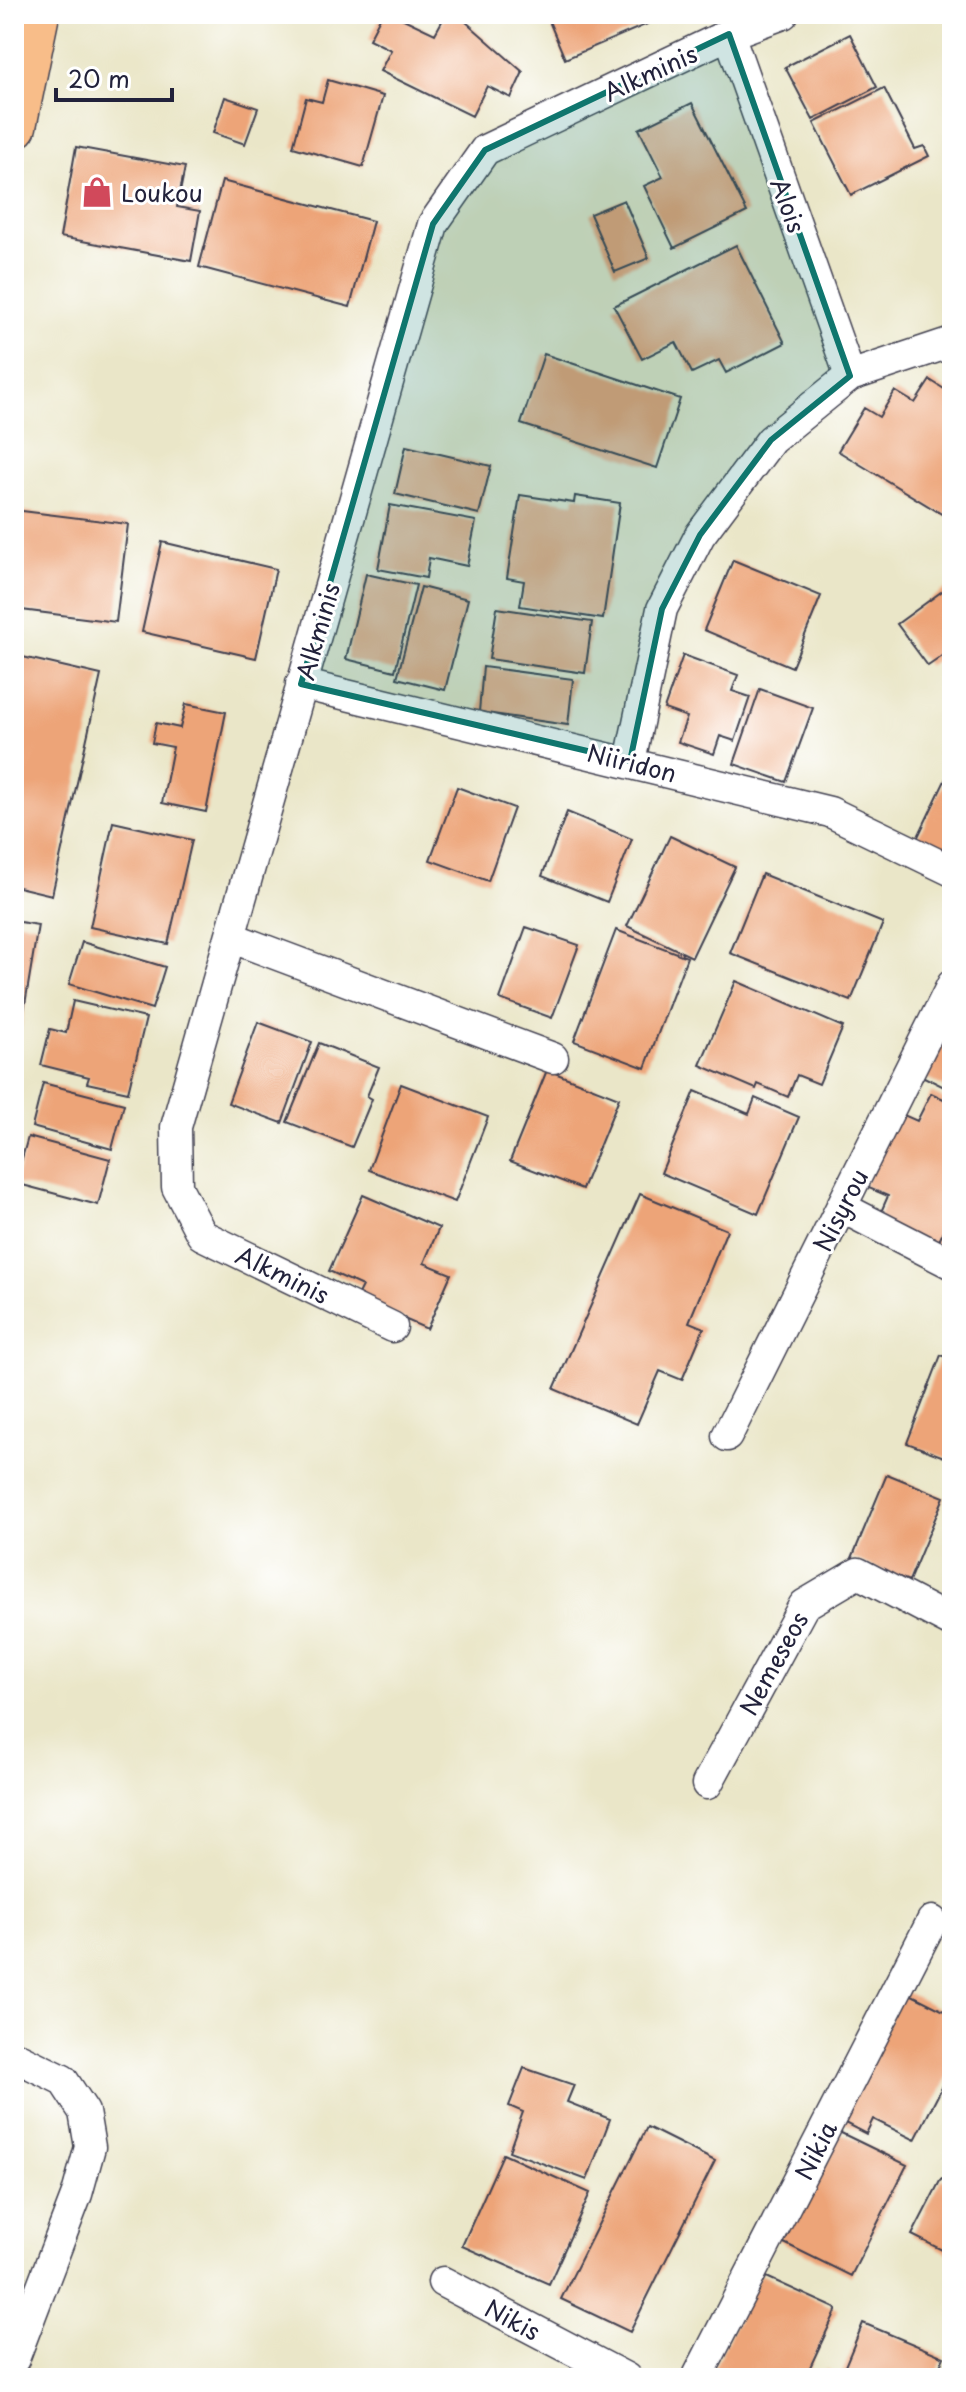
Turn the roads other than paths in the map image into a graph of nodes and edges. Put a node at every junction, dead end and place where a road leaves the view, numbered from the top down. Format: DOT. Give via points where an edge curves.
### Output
graph roads {
  1 [pos="37,14"];
  2 [pos="783,14"];
  3 [pos="729,34"];
  4 [pos="14,126"];
  5 [pos="952,342"];
  6 [pos="850,376"];
  7 [pos="301,684"];
  8 [pos="630,761"];
  9 [pos="952,871"];
  10 [pos="230,937"];
  11 [pos="952,985"];
  12 [pos="553,1058"];
  13 [pos="841,1207"];
  14 [pos="952,1264"];
  15 [pos="392,1327"];
  16 [pos="727,1436"];
  17 [pos="952,1622"];
  18 [pos="707,1784"];
  19 [pos="932,1921"];
  20 [pos="14,2056"];
  21 [pos="443,2282"];
  22 [pos="14,2359"];
  23 [pos="626,2378"];
  24 [pos="697,2378"];
  1 -- 4 [label="main road"];
  2 -- 3 [label="street, Alkminis"];
  3 -- 6 [label="street, Alois"];
  3 -- 7 [label="street, Alkminis" via="485,150 433,224"];
  5 -- 6 [label="street"];
  6 -- 8 [label="street" via="771,440 700,535 662,609"];
  7 -- 8 [label="street, Niiridon"];
  7 -- 10 [label="street, Alkminis"];
  8 -- 9 [label="street, Niiridon" via="830,812"];
  10 -- 12 [label="street"];
  10 -- 15 [label="street, Alkminis" via="176,1127 177,1187 202,1235"];
  11 -- 13 [label="street, Nisyrou"];
  13 -- 14 [label="street"];
  13 -- 16 [label="street, Nisyrou"];
  17 -- 18 [label="street, Nemeseos" via="858,1573 804,1605"];
  19 -- 24 [label="street, Nikia"];
  20 -- 22 [label="street" via="63,2080 84,2112 90,2147"];
  21 -- 23 [label="street, Nikis"];
}
